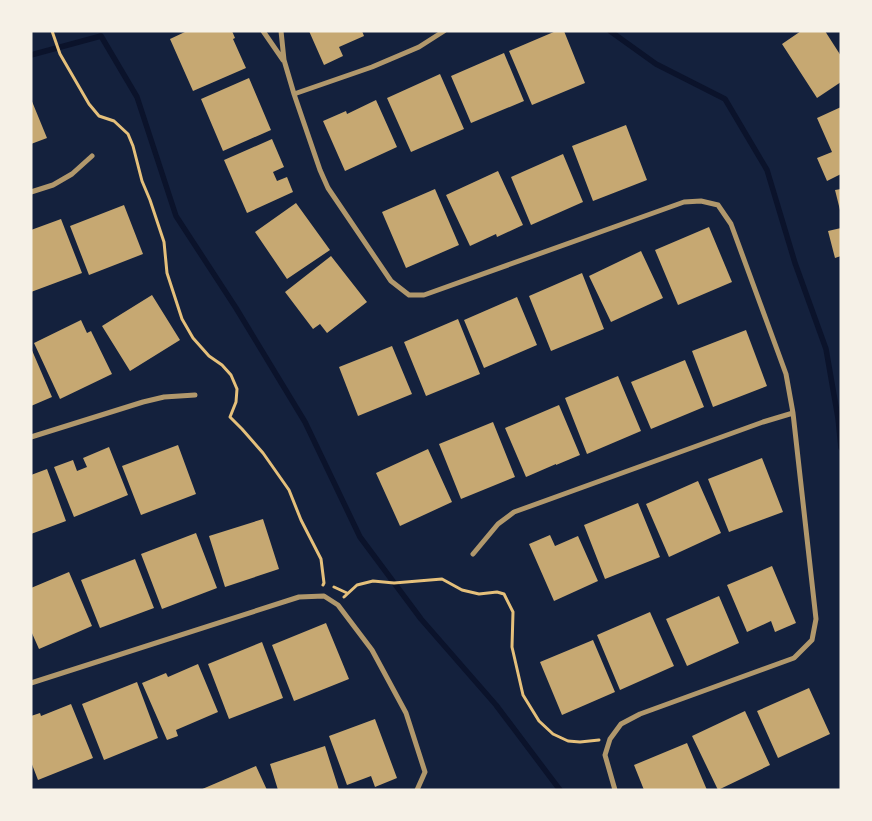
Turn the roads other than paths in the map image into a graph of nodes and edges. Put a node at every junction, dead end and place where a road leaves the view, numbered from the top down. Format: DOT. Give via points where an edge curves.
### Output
graph roads {
  1 [pos="263,31"];
  2 [pos="281,31"];
  3 [pos="444,31"];
  4 [pos="284,60"];
  5 [pos="294,94"];
  6 [pos="92,156"];
  7 [pos="31,192"];
  8 [pos="196,395"];
  9 [pos="793,413"];
  10 [pos="31,437"];
  11 [pos="474,554"];
  12 [pos="31,683"];
  13 [pos="417,790"];
  14 [pos="615,790"];
  1 -- 4 [label="street"];
  2 -- 4 [label="street"];
  3 -- 5 [label="street" via="419,47 372,67"];
  4 -- 5 [label="street"];
  5 -- 9 [label="street" via="328,188 391,281 409,295 424,295 684,202 718,205 731,224 780,357"];
  6 -- 7 [label="street" via="66,178"];
  8 -- 10 [label="street" via="142,402"];
  9 -- 11 [label="street" via="514,512 498,524"];
  9 -- 14 [label="street" via="816,619 812,640 794,658 640,714 621,724 610,739 605,755"];
  12 -- 13 [label="street" via="299,597 324,596 338,605 372,650 406,713 424,772"];
}
